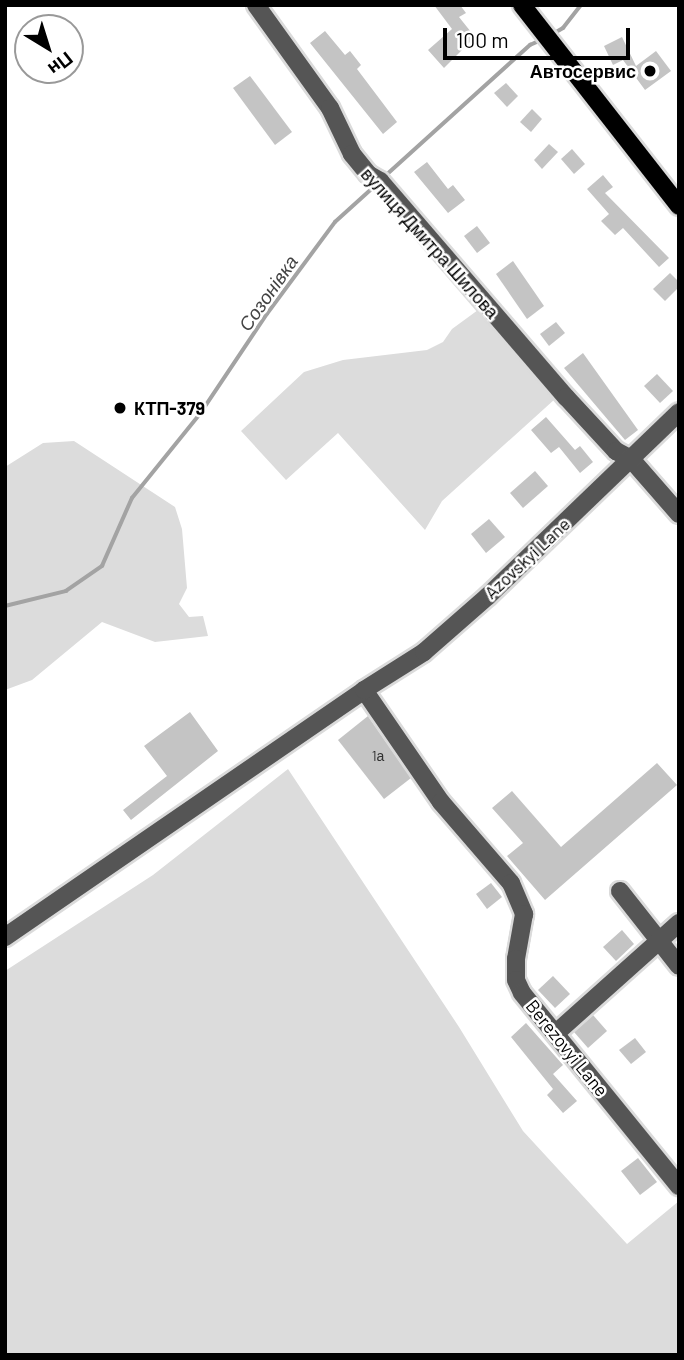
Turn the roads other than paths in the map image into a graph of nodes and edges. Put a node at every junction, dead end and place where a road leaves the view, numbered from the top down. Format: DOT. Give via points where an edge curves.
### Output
graph roads {
  1 [pos="256,5"];
  2 [pos="522,5"];
  3 [pos="679,206"];
  4 [pos="679,412"];
  5 [pos="631,459"];
  6 [pos="679,514"];
  7 [pos="364,690"];
  8 [pos="620,891"];
  9 [pos="679,923"];
  10 [pos="5,937"];
  11 [pos="659,942"];
  12 [pos="679,966"];
  13 [pos="555,1033"];
  14 [pos="679,1186"];
  1 -- 5 [label="street, вулиця Дмитра Шилова" via="330,108 368,174 380,181 566,397 617,451"];
  2 -- 3 [label="main road"];
  4 -- 5 [label="street, Azovskyi Lane"];
  5 -- 6 [label="street, вулиця Дмитра Шилова"];
  5 -- 7 [label="street, Azovskyi Lane" via="424,652"];
  7 -- 10 [label="street, Azovskyi Lane"];
  7 -- 13 [label="street, Berezovyi Lane" via="441,802 510,883 524,914 516,980"];
  8 -- 11 [label="street"];
  9 -- 11 [label="street"];
  11 -- 12 [label="street"];
  11 -- 13 [label="street"];
  13 -- 14 [label="street, Berezovyi Lane"];
}
